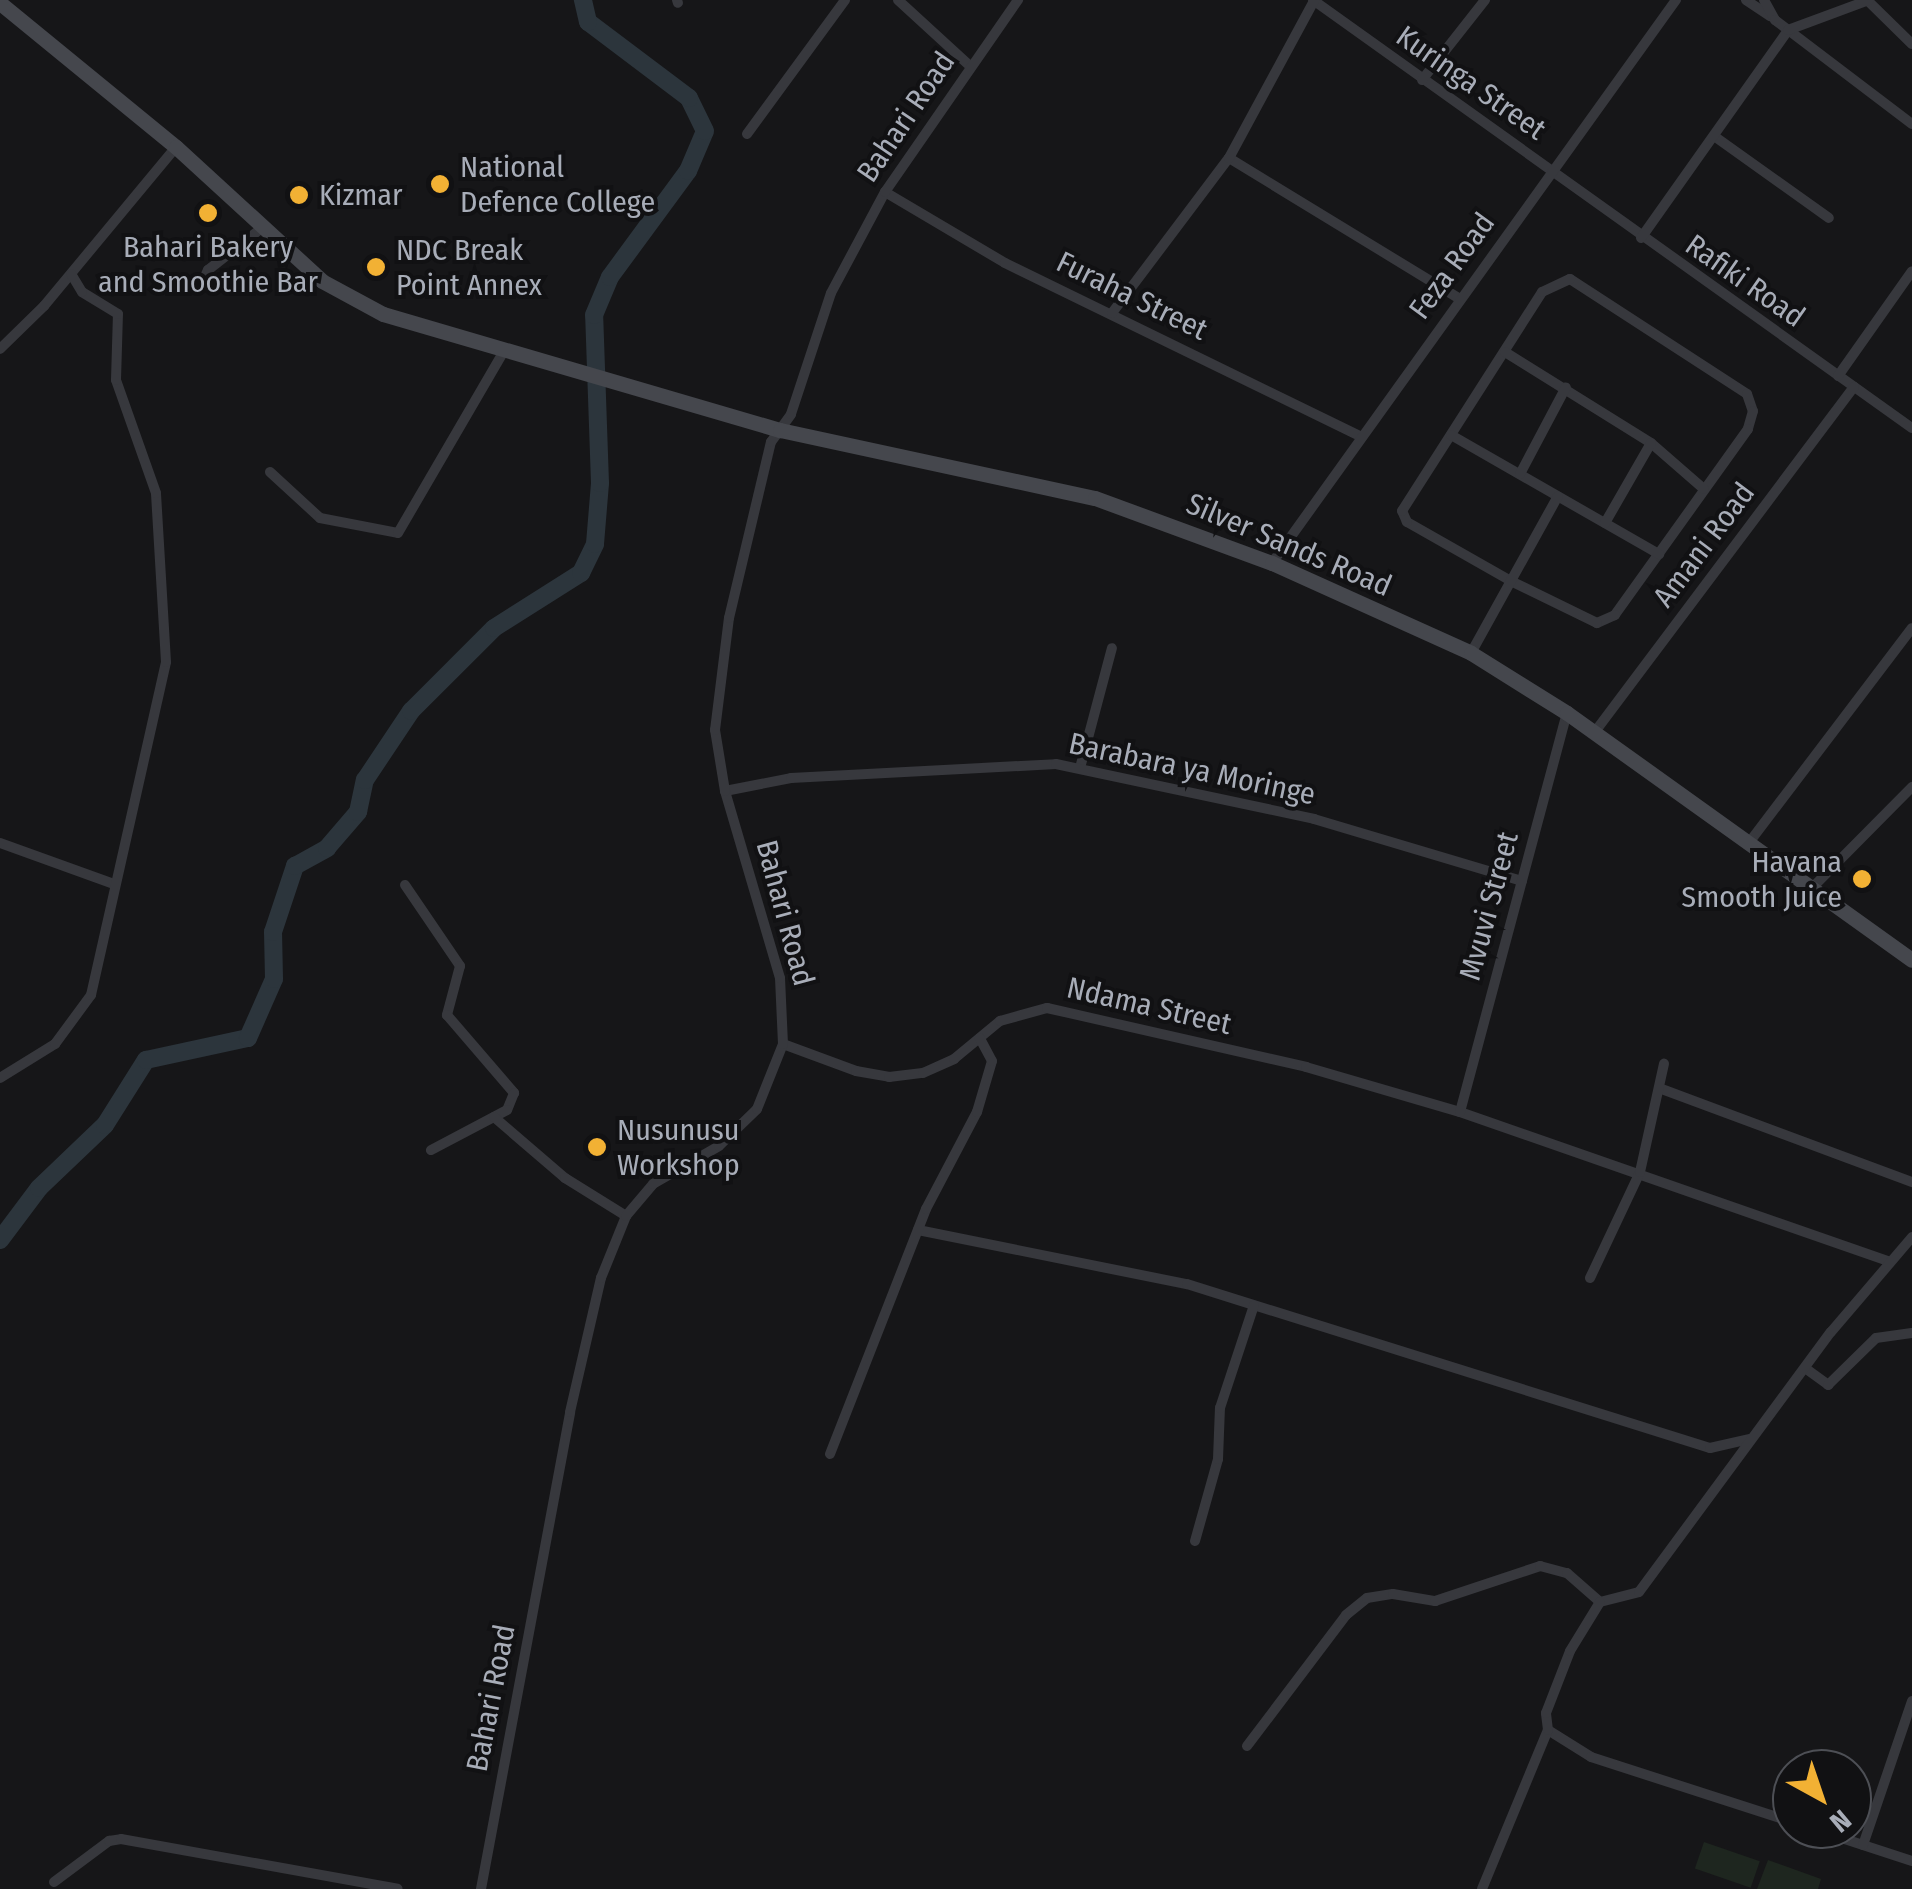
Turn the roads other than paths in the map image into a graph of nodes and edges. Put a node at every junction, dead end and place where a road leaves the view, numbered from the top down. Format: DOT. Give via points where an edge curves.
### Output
graph roads {
  1 [pos="845,0"];
  2 [pos="898,0"];
  3 [pos="1018,0"];
  4 [pos="1314,0"];
  5 [pos="1676,0"];
  6 [pos="1746,0"];
  7 [pos="1764,0"];
  8 [pos="1868,0"];
  9 [pos="1483,1"];
  10 [pos="0,3"];
  11 [pos="1774,20"];
  12 [pos="1788,30"];
  13 [pos="1912,44"];
  14 [pos="970,66"];
  15 [pos="1422,80"];
  16 [pos="1912,124"];
  17 [pos="747,134"];
  18 [pos="1714,136"];
  19 [pos="176,147"];
  20 [pos="1228,158"];
  21 [pos="1552,171"];
  22 [pos="885,192"];
  23 [pos="1829,218"];
  24 [pos="264,227"];
  25 [pos="1641,238"];
  26 [pos="1912,271"];
  27 [pos="71,274"];
  28 [pos="203,281"];
  29 [pos="1458,298"];
  30 [pos="1112,313"];
  31 [pos="2,341"];
  32 [pos="504,349"];
  33 [pos="1505,352"];
  34 [pos="1838,376"];
  35 [pos="1566,386"];
  36 [pos="1854,387"];
  37 [pos="1912,428"];
  38 [pos="780,430"];
  39 [pos="1450,435"];
  40 [pos="1362,437"];
  41 [pos="1651,443"];
  42 [pos="270,472"];
  43 [pos="1520,474"];
  44 [pos="1704,489"];
  45 [pos="1558,496"];
  46 [pos="1605,523"];
  47 [pos="1659,554"];
  48 [pos="1272,563"];
  49 [pos="1511,582"];
  50 [pos="1910,635"];
  51 [pos="1112,648"];
  52 [pos="1471,654"];
  53 [pos="1566,714"];
  54 [pos="1594,733"];
  55 [pos="1080,768"];
  56 [pos="1912,787"];
  57 [pos="725,790"];
  58 [pos="0,843"];
  59 [pos="1748,844"];
  60 [pos="1522,881"];
  61 [pos="114,884"];
  62 [pos="404,885"];
  63 [pos="1811,888"];
  64 [pos="1912,960"];
  65 [pos="980,1038"];
  66 [pos="783,1044"];
  67 [pos="1664,1064"];
  68 [pos="0,1078"];
  69 [pos="1659,1088"];
  70 [pos="1460,1112"];
  71 [pos="494,1118"];
  72 [pos="432,1150"];
  73 [pos="1640,1172"];
  74 [pos="1912,1182"];
  75 [pos="626,1216"];
  76 [pos="918,1230"];
  77 [pos="1912,1236"];
  78 [pos="1890,1262"];
  79 [pos="1590,1278"];
  80 [pos="1254,1305"];
  81 [pos="1912,1333"];
  82 [pos="1804,1368"];
  83 [pos="1755,1436"];
  84 [pos="830,1454"];
  85 [pos="1195,1541"];
  86 [pos="1600,1602"];
  87 [pos="1912,1700"];
  88 [pos="1548,1730"];
  89 [pos="1247,1746"];
  90 [pos="1772,1816"];
  91 [pos="1872,1818"];
  92 [pos="1872,1847"];
  93 [pos="1912,1861"];
  94 [pos="54,1882"];
  95 [pos="398,1889"];
  96 [pos="480,1889"];
  97 [pos="1482,1889"];
  1 -- 17 [label="street"];
  2 -- 14 [label="street"];
  3 -- 14 [label="street, Bahari Road"];
  4 -- 15 [label="street, Kuringa Street"];
  4 -- 20 [label="street"];
  5 -- 21 [label="street, Feza Road"];
  6 -- 11 [label="street"];
  7 -- 11 [label="street"];
  8 -- 12 [label="street"];
  8 -- 13 [label="street"];
  9 -- 15 [label="street"];
  10 -- 19 [label="street, Silver Sands Road"];
  11 -- 12 [label="street"];
  12 -- 16 [label="street"];
  12 -- 18 [label="street"];
  14 -- 22 [label="street, Bahari Road"];
  15 -- 21 [label="street, Kuringa Street"];
  18 -- 23 [label="street"];
  18 -- 25 [label="street"];
  19 -- 24 [label="street, Silver Sands Road"];
  19 -- 27 [label="street"];
  20 -- 29 [label="street"];
  20 -- 30 [label="street"];
  21 -- 25 [label="street, Rafiki Road"];
  21 -- 29 [label="street, Feza Road"];
  22 -- 30 [label="street, Furaha Street" via="959,239"];
  22 -- 38 [label="street, Bahari Road" via="831,293"];
  24 -- 28 [label="street"];
  24 -- 32 [label="street, Silver Sands Road" via="322,281 383,314"];
  25 -- 34 [label="street, Rafiki Road"];
  26 -- 34 [label="street"];
  27 -- 31 [label="street"];
  27 -- 61 [label="street" via="82,292 118,314 116,380 156,493 165,620 166,662"];
  29 -- 40 [label="street, Feza Road"];
  30 -- 40 [label="street, Furaha Street"];
  32 -- 38 [label="street, Silver Sands Road"];
  32 -- 42 [label="street" via="493,379 398,532 320,518"];
  33 -- 35 [label="street"];
  33 -- 39 [label="street"];
  33 -- 44 [label="street" via="1547,286 1570,279 1747,394 1753,411 1748,429"];
  34 -- 36 [label="street, Rafiki Road"];
  35 -- 41 [label="street"];
  35 -- 43 [label="street"];
  36 -- 37 [label="street, Rafiki Road"];
  36 -- 54 [label="street, Amani Road"];
  38 -- 48 [label="street, Silver Sands Road" via="1095,498"];
  38 -- 57 [label="street, Bahari Road" via="753,513 717,692 715,730"];
  39 -- 43 [label="street"];
  39 -- 49 [label="street" via="1405,500 1404,517"];
  40 -- 48 [label="street, Feza Road"];
  41 -- 44 [label="street"];
  41 -- 46 [label="street"];
  43 -- 45 [label="street"];
  44 -- 47 [label="street"];
  45 -- 46 [label="street"];
  45 -- 49 [label="street"];
  46 -- 47 [label="street"];
  47 -- 49 [label="street" via="1604,622 1590,622"];
  48 -- 52 [label="street, Silver Sands Road"];
  49 -- 52 [label="street"];
  50 -- 59 [label="street"];
  51 -- 55 [label="street"];
  52 -- 53 [label="street, Silver Sands Road"];
  53 -- 54 [label="street, Silver Sands Road"];
  53 -- 60 [label="street, Mvuvi Street"];
  54 -- 59 [label="street, Silver Sands Road"];
  55 -- 57 [label="street, Barabara ya Moringe" via="791,778"];
  55 -- 60 [label="street, Barabara ya Moringe" via="1314,819"];
  56 -- 63 [label="street"];
  57 -- 66 [label="street, Bahari Road" via="780,978"];
  58 -- 61 [label="street"];
  59 -- 63 [label="street, Silver Sands Road"];
  60 -- 70 [label="street, Mvuvi Street"];
  61 -- 68 [label="street" via="91,995 78,1020 55,1044"];
  62 -- 71 [label="street" via="460,966 447,1015 513,1087 511,1105"];
  63 -- 64 [label="street, Silver Sands Road"];
  65 -- 66 [label="street, Ndama Street" via="923,1073 890,1077"];
  65 -- 70 [label="street, Ndama Street" via="1022,1011 1047,1008 1306,1067"];
  65 -- 76 [label="street" via="991,1054 990,1074 960,1152"];
  66 -- 75 [label="street, Bahari Road" via="757,1110 718,1146 653,1184"];
  67 -- 69 [label="street"];
  69 -- 73 [label="street"];
  69 -- 74 [label="street"];
  70 -- 73 [label="street, Ndama Street"];
  71 -- 72 [label="street"];
  71 -- 75 [label="street" via="565,1178"];
  73 -- 78 [label="street, Ndama Street"];
  73 -- 79 [label="street"];
  75 -- 96 [label="street, Bahari Road" via="579,1366"];
  76 -- 80 [label="street" via="1096,1263"];
  76 -- 84 [label="street"];
  77 -- 78 [label="street"];
  78 -- 82 [label="street"];
  80 -- 83 [label="street" via="1710,1448"];
  80 -- 85 [label="street" via="1220,1408 1218,1459"];
  81 -- 82 [label="street" via="1876,1338 1828,1385"];
  82 -- 83 [label="street"];
  83 -- 86 [label="street" via="1654,1578 1630,1596"];
  86 -- 88 [label="street" via="1570,1651 1546,1713"];
  86 -- 89 [label="street" via="1567,1573 1540,1566 1435,1602 1393,1594 1366,1598"];
  87 -- 91 [label="street"];
  88 -- 90 [label="street" via="1591,1758"];
  88 -- 97 [label="street"];
  92 -- 93 [label="street"];
  94 -- 95 [label="street" via="109,1841 122,1840"];
}
